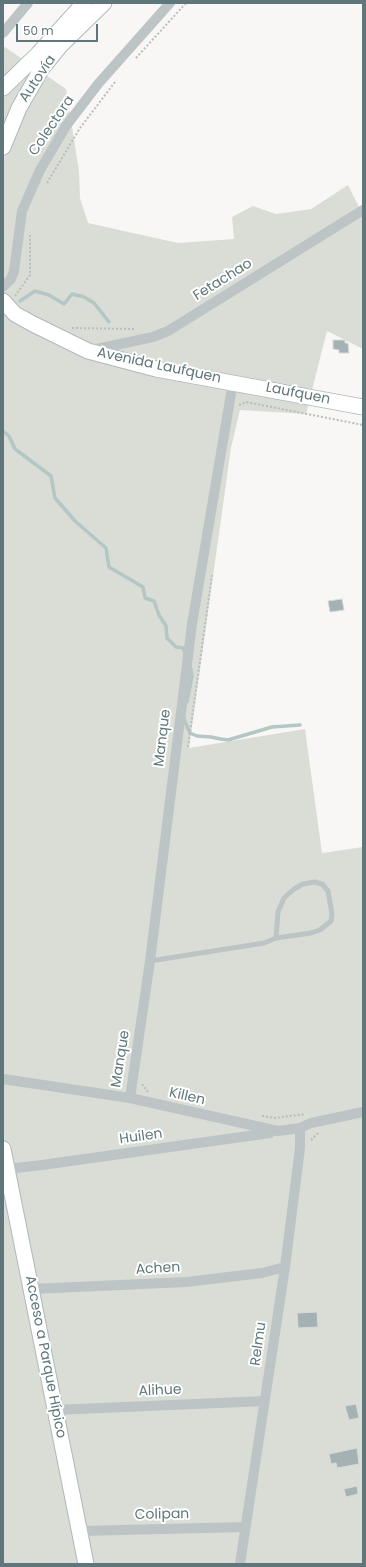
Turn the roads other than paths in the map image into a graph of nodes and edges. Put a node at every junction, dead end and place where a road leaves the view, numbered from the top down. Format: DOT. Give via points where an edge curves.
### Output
graph roads {
  1 [pos="28,3"];
  2 [pos="84,3"];
  3 [pos="104,3"];
  4 [pos="170,3"];
  5 [pos="3,33"];
  6 [pos="3,88"];
  7 [pos="3,147"];
  8 [pos="363,210"];
  9 [pos="3,287"];
  10 [pos="8,299"];
  11 [pos="88,351"];
  12 [pos="233,382"];
  13 [pos="363,407"];
  14 [pos="276,938"];
  15 [pos="150,961"];
  16 [pos="3,1079"];
  17 [pos="130,1098"];
  18 [pos="363,1112"];
  19 [pos="300,1128"];
  20 [pos="278,1131"];
  21 [pos="3,1149"];
  22 [pos="7,1169"];
  23 [pos="285,1267"];
  24 [pos="32,1289"];
  25 [pos="265,1401"];
  26 [pos="55,1410"];
  27 [pos="246,1527"];
  28 [pos="80,1531"];
  29 [pos="86,1564"];
  30 [pos="240,1564"];
  1 -- 5 [label="street"];
  2 -- 6 [label="street, Autovía"];
  3 -- 7 [label="street, Autovía" via="60,46 42,68 19,108"];
  4 -- 9 [label="street, Colectora" via="98,84 66,126 40,170 22,211 14,271 11,279"];
  8 -- 11 [label="street, Fetachao" via="168,331 153,337"];
  10 -- 11 [label="street, Avenida Laufquen" via="15,314"];
  11 -- 12 [label="street, Avenida Laufquen" via="156,369"];
  12 -- 13 [label="street, Laufquen"];
  12 -- 15 [label="street, Manque" via="192,624"];
  14 -- 14 [label="lane" via="311,933 320,930 331,921 328,891 322,884 303,884 284,898 278,912"];
  14 -- 15 [label="lane" via="264,943"];
  15 -- 17 [label="street, Manque"];
  16 -- 17 [label="street, Killen"];
  17 -- 20 [label="street, Killen"];
  18 -- 19 [label="street, Killen"];
  19 -- 20 [label="street, Killen"];
  19 -- 23 [label="street, Relmu" via="300,1148"];
  20 -- 22 [label="street, Huilen"];
  21 -- 22 [label="street, Acceso a Parque Hípico"];
  22 -- 24 [label="street, Acceso a Parque Hípico"];
  23 -- 24 [label="street, Achen" via="262,1273 193,1281"];
  23 -- 25 [label="street, Relmu"];
  24 -- 26 [label="street, Acceso a Parque Hípico"];
  25 -- 26 [label="street, Alihue"];
  25 -- 27 [label="street, Relmu"];
  26 -- 28 [label="street, Acceso a Parque Hípico"];
  27 -- 28 [label="street, Colipan"];
  27 -- 30 [label="street, Relmu"];
  28 -- 29 [label="street, Acceso a Parque Hípico"];
}
